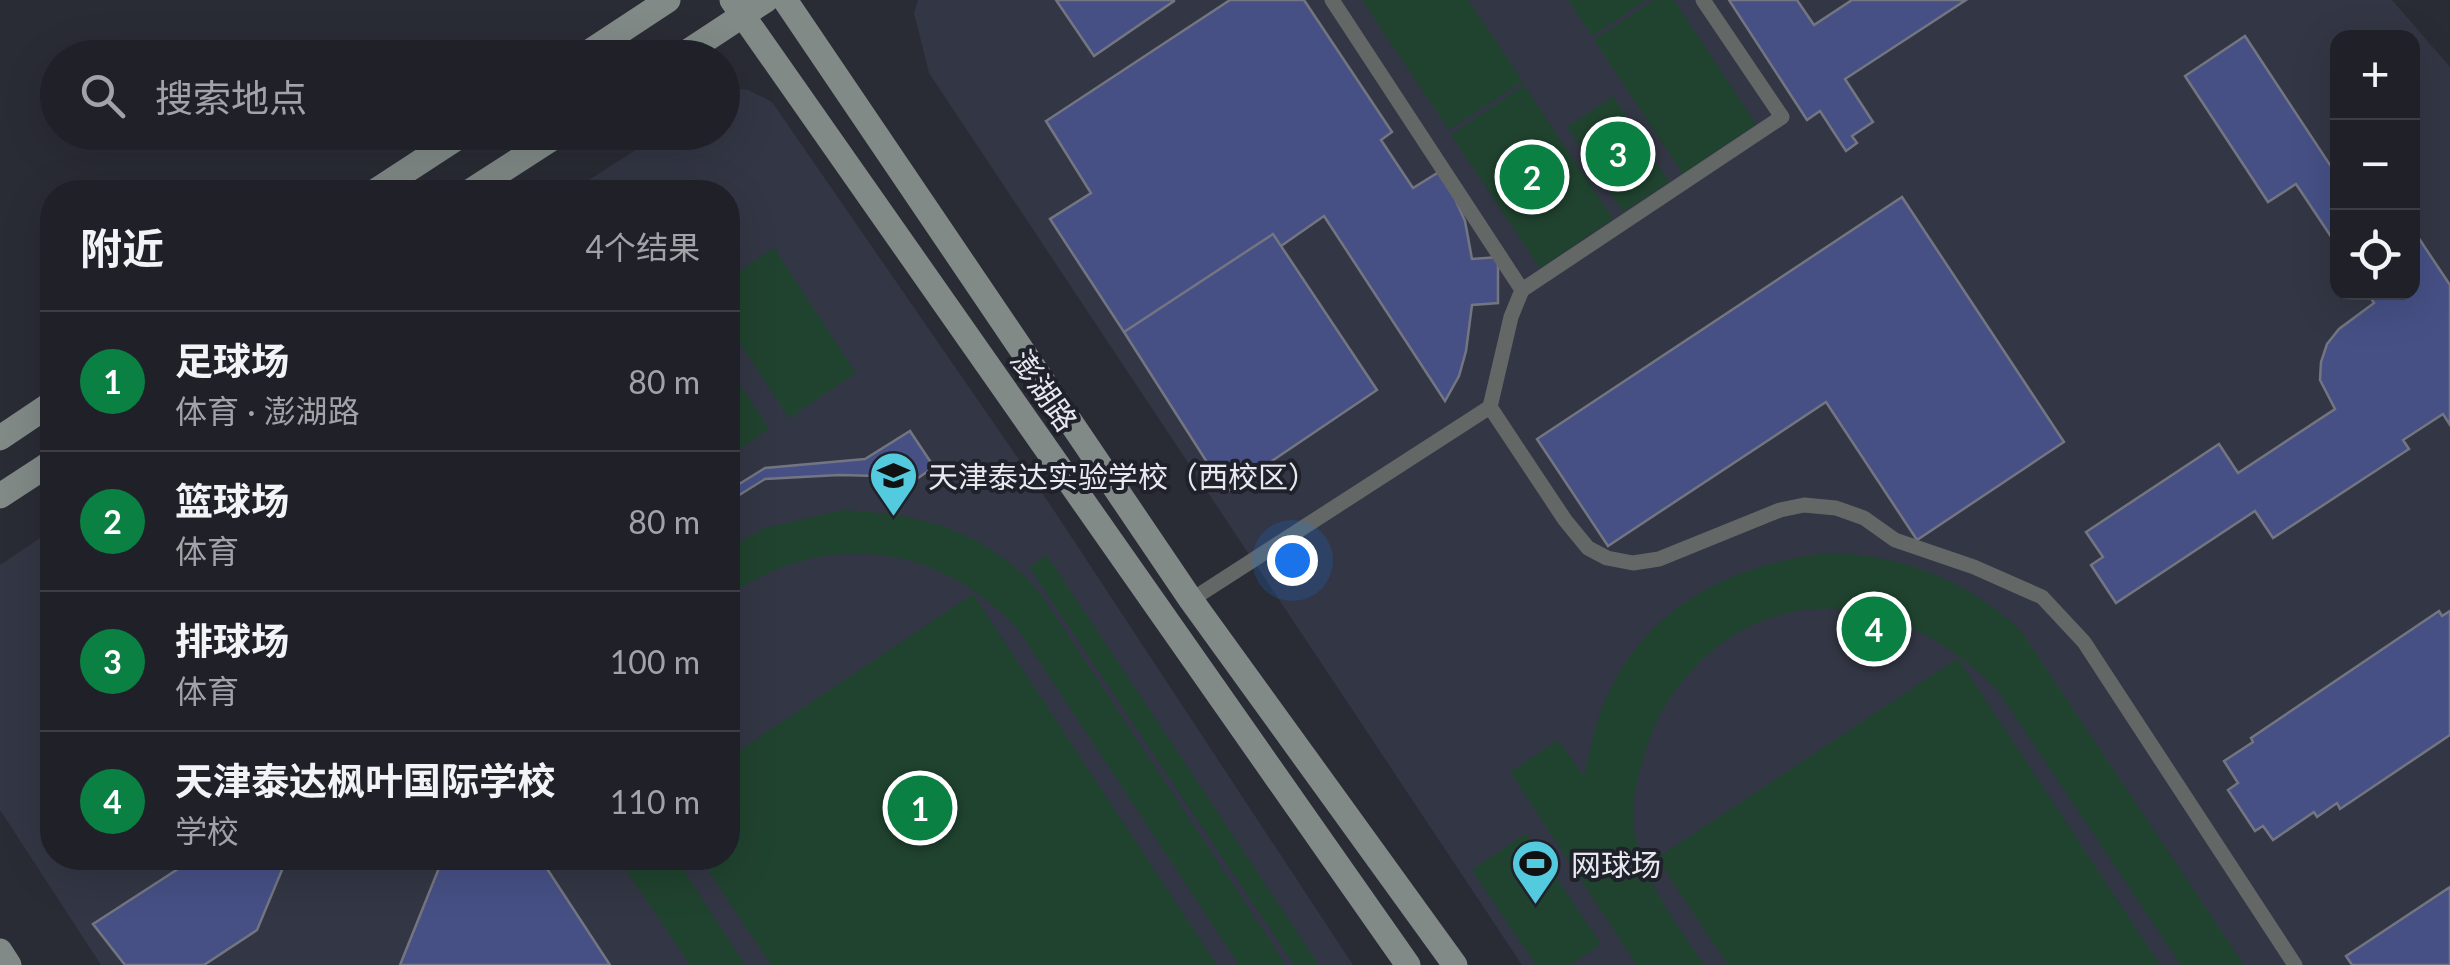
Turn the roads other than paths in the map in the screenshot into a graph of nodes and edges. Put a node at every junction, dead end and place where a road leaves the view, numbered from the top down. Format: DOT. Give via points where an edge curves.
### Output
graph roads {
  1 [pos="668,0"];
  2 [pos="766,0"];
  3 [pos="785,0"];
  4 [pos="1332,0"];
  5 [pos="1704,0"];
  6 [pos="737,8"];
  7 [pos="607,40"];
  8 [pos="699,40"];
  9 [pos="438,150"];
  10 [pos="534,150"];
  11 [pos="392,180"];
  12 [pos="488,180"];
  13 [pos="1522,290"];
  14 [pos="1490,407"];
  15 [pos="40,412"];
  16 [pos="0,438"];
  17 [pos="40,470"];
  18 [pos="0,496"];
  19 [pos="1191,600"];
  20 [pos="0,952"];
  21 [pos="9,965"];
  22 [pos="1408,965"];
  23 [pos="1454,965"];
  24 [pos="2295,965"];
  1 -- 7 [label="street"];
  2 -- 6 [label="street"];
  3 -- 19 [label="street, 澎湖路"];
  4 -- 13 [label="lane"];
  5 -- 13 [label="lane" via="1782,117"];
  6 -- 8 [label="street"];
  6 -- 22 [label="street, 澎湖路"];
  9 -- 11 [label="street"];
  10 -- 12 [label="street"];
  13 -- 14 [label="lane"];
  14 -- 19 [label="lane"];
  14 -- 24 [label="lane" via="1565,520 1588,548 1607,558 1658,559 1804,504 1864,518 1895,540 2042,597 2084,642"];
  15 -- 16 [label="street"];
  17 -- 18 [label="street"];
  19 -- 23 [label="street, 澎湖路"];
  20 -- 21 [label="street"];
}
